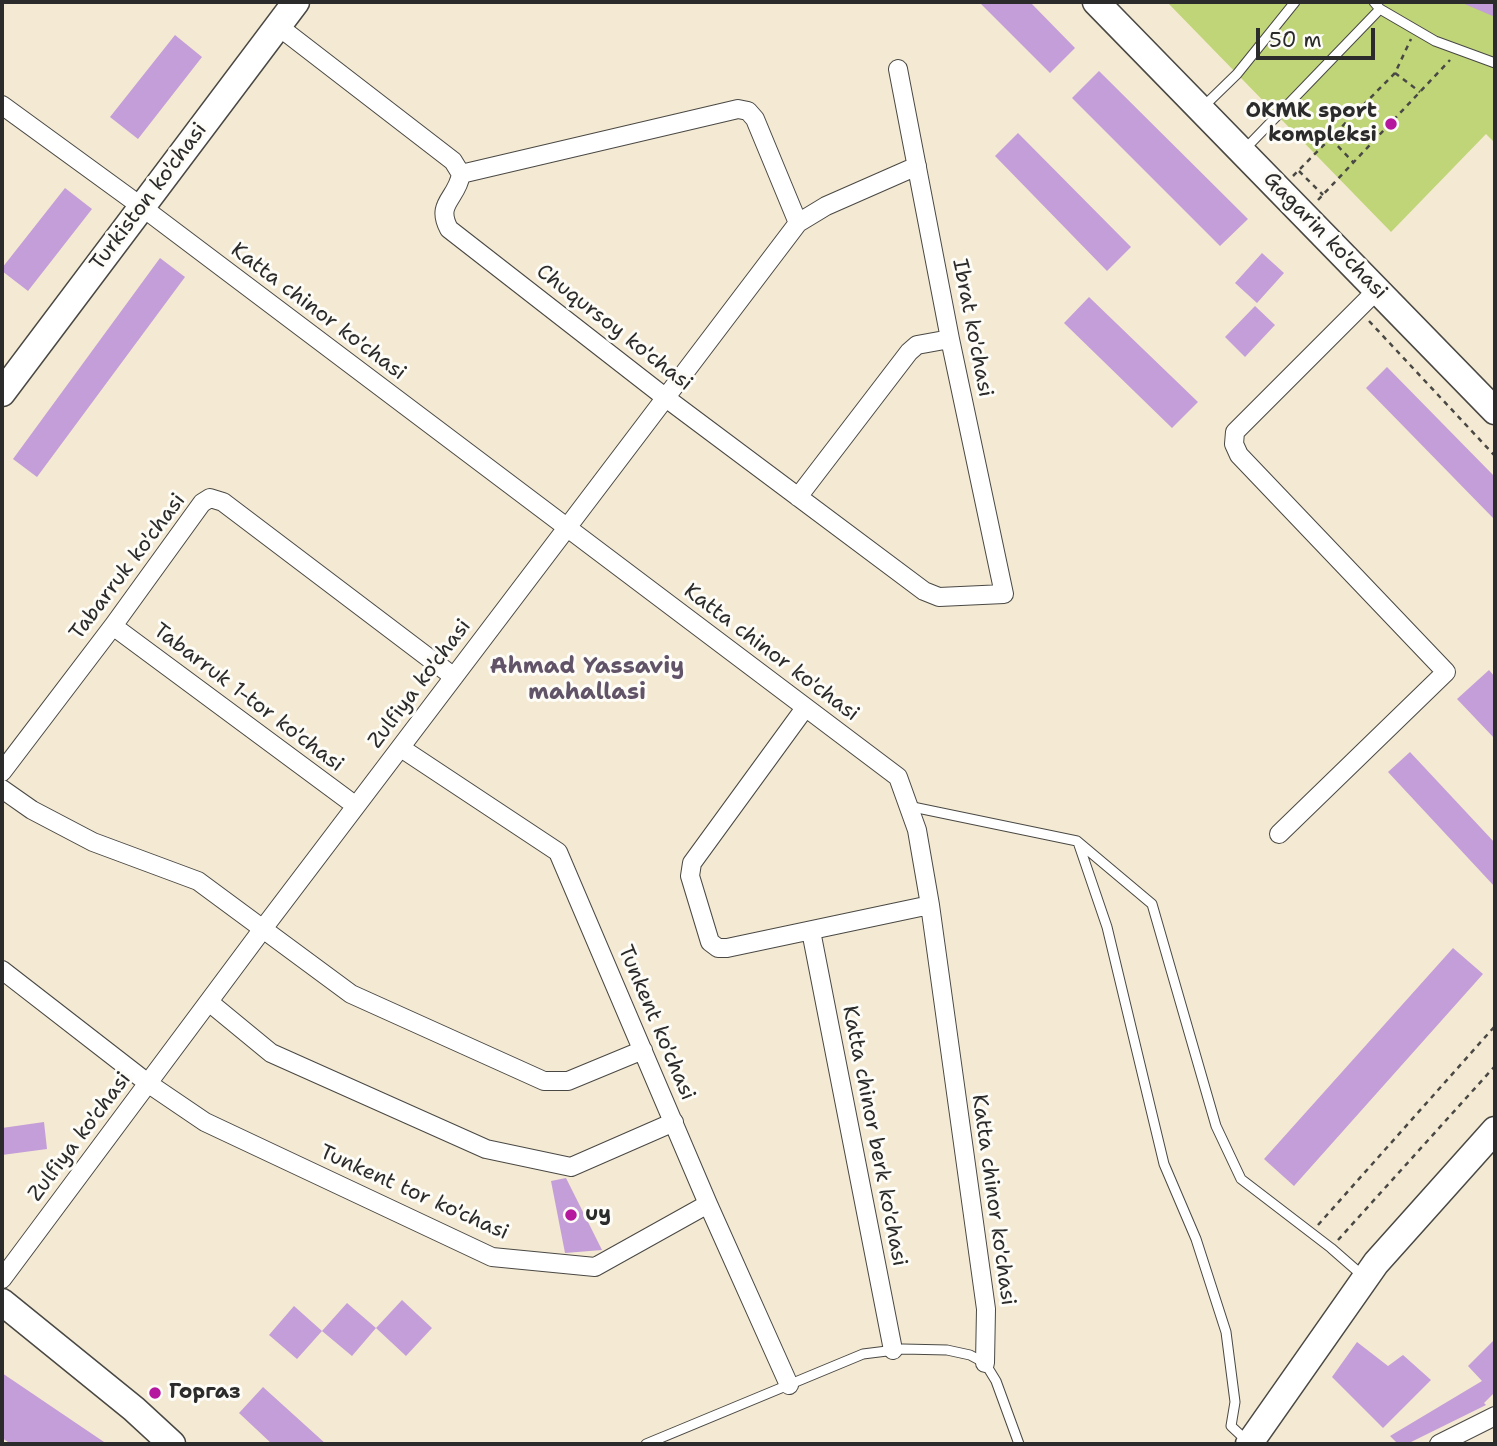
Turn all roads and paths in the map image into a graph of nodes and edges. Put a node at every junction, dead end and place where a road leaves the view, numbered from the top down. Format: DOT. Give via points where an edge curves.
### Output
graph roads {
  1 [pos="296,2"];
  2 [pos="1096,2"];
  3 [pos="1294,2"];
  4 [pos="1377,5"];
  5 [pos="278,26"];
  6 [pos="1415,30"];
  7 [pos="1460,50"];
  8 [pos="1493,60"];
  9 [pos="898,69"];
  10 [pos="1395,73"];
  11 [pos="1420,92"];
  12 [pos="2,105"];
  13 [pos="1200,109"];
  14 [pos="1331,139"];
  15 [pos="1242,152"];
  16 [pos="1354,163"];
  17 [pos="917,166"];
  18 [pos="1299,170"];
  19 [pos="461,174"];
  20 [pos="1279,189"];
  21 [pos="1323,195"];
  22 [pos="142,207"];
  23 [pos="1303,214"];
  24 [pos="798,223"];
  25 [pos="1377,290"];
  26 [pos="1369,321"];
  27 [pos="950,339"];
  28 [pos="2,393"];
  29 [pos="666,398"];
  30 [pos="1495,411"];
  31 [pos="1495,456"];
  32 [pos="798,497"];
  33 [pos="566,528"];
  34 [pos="1003,594"];
  35 [pos="113,626"];
  36 [pos="454,677"];
  37 [pos="805,708"];
  38 [pos="401,748"];
  39 [pos="2,772"];
  40 [pos="2,789"];
  41 [pos="356,806"];
  42 [pos="908,806"];
  43 [pos="1279,834"];
  44 [pos="1077,841"];
  45 [pos="930,905"];
  46 [pos="262,930"];
  47 [pos="811,931"];
  48 [pos="2,970"];
  49 [pos="209,1002"];
  50 [pos="1495,1026"];
  51 [pos="643,1049"];
  52 [pos="1495,1066"];
  53 [pos="149,1084"];
  54 [pos="674,1122"];
  55 [pos="1495,1130"];
  56 [pos="708,1204"];
  57 [pos="1311,1233"];
  58 [pos="1331,1248"];
  59 [pos="1365,1278"];
  60 [pos="2,1279"];
  61 [pos="2,1302"];
  62 [pos="893,1350"];
  63 [pos="985,1363"];
  64 [pos="789,1385"];
  65 [pos="1495,1416"];
  66 [pos="172,1444"];
  67 [pos="646,1444"];
  68 [pos="1019,1444"];
  69 [pos="1250,1444"];
  70 [pos="1438,1444"];
  1 -- 5 [label="street, Turkiston ko'chasi"];
  2 -- 13 [label="street, Gagarin ko'chasi"];
  3 -- 13 [label="lane" via="1237,74"];
  4 -- 6 [label="lane"];
  4 -- 15 [label="lane"];
  5 -- 19 [label="street" via="453,161"];
  5 -- 22 [label="street, Turkiston ko'chasi"];
  6 -- 7 [label="lane"];
  6 -- 10 [label="path"];
  7 -- 8 [label="lane"];
  7 -- 11 [label="path"];
  9 -- 17 [label="street, Ibrat ko'chasi"];
  10 -- 11 [label="path"];
  10 -- 14 [label="path"];
  11 -- 16 [label="path"];
  12 -- 22 [label="street, Katta chinor ko'chasi"];
  13 -- 15 [label="street, Gagarin ko'chasi"];
  14 -- 16 [label="path"];
  14 -- 18 [label="path"];
  15 -- 20 [label="street, Gagarin ko'chasi"];
  16 -- 21 [label="path"];
  17 -- 24 [label="street, Zulfiya ko'chasi"];
  17 -- 27 [label="street, Ibrat ko'chasi"];
  18 -- 20 [label="path"];
  18 -- 21 [label="path"];
  19 -- 24 [label="street" via="738,109 755,119"];
  19 -- 29 [label="street, Chuqursoy ko'chasi" via="445,207 443,218 449,229"];
  20 -- 23 [label="street, Gagarin ko'chasi"];
  21 -- 23 [label="path"];
  22 -- 28 [label="street, Turkiston ko'chasi"];
  22 -- 33 [label="street, Katta chinor ko'chasi"];
  23 -- 25 [label="street, Gagarin ko'chasi"];
  24 -- 29 [label="street, Zulfiya ko'chasi"];
  25 -- 30 [label="street, Gagarin ko'chasi"];
  25 -- 43 [label="street" via="1235,432 1234,444 1446,672"];
  26 -- 31 [label="path"];
  27 -- 32 [label="street" via="917,345 909,352"];
  27 -- 34 [label="street, Ibrat ko'chasi"];
  29 -- 32 [label="street, Chuqursoy ko'chasi"];
  29 -- 33 [label="street, Zulfiya ko'chasi"];
  32 -- 34 [label="street, Chuqursoy ko'chasi" via="924,591 939,597"];
  33 -- 36 [label="street, Zulfiya ko'chasi"];
  33 -- 37 [label="street, Katta chinor ko'chasi"];
  35 -- 36 [label="street, Tabarruk ko'chasi" via="210,498 223,502"];
  35 -- 39 [label="street, Tabarruk ko'chasi"];
  35 -- 41 [label="street, Tabarruk 1-tor ko'chasi"];
  36 -- 38 [label="street, Zulfiya ko'chasi"];
  37 -- 42 [label="street, Katta chinor ko'chasi" via="898,778"];
  37 -- 47 [label="street" via="692,863 690,876 710,942 718,948"];
  38 -- 41 [label="street, Zulfiya ko'chasi"];
  38 -- 51 [label="street, Tunkent ko'chasi" via="558,852"];
  40 -- 46 [label="street" via="93,842 198,881"];
  41 -- 46 [label="street, Zulfiya ko'chasi"];
  42 -- 44 [label="lane"];
  42 -- 45 [label="street, Katta chinor ko'chasi" via="917,830"];
  44 -- 57 [label="lane" via="1152,904 1216,1126 1241,1179"];
  44 -- 69 [label="lane" via="1107,927 1164,1164 1196,1239 1226,1332 1235,1402 1231,1426"];
  45 -- 47 [label="street"];
  45 -- 63 [label="street, Katta chinor ko'chasi" via="986,1309"];
  46 -- 49 [label="street, Zulfiya ko'chasi"];
  46 -- 51 [label="street" via="351,994 544,1081 568,1081"];
  47 -- 62 [label="street, Katta chinor berk ko'chasi"];
  48 -- 53 [label="street"];
  49 -- 53 [label="street, Zulfiya ko'chasi"];
  49 -- 54 [label="street" via="271,1053 486,1149 571,1167"];
  50 -- 57 [label="path"];
  51 -- 54 [label="street, Tunkent ko'chasi"];
  52 -- 58 [label="path"];
  53 -- 56 [label="street, Tunkent tor ko'chasi" via="205,1122 492,1257 595,1267"];
  53 -- 60 [label="street, Zulfiya ko'chasi"];
  54 -- 56 [label="street, Tunkent ko'chasi"];
  55 -- 59 [label="street"];
  56 -- 64 [label="street, Tunkent ko'chasi"];
  57 -- 58 [label="lane"];
  58 -- 59 [label="lane"];
  59 -- 69 [label="street"];
  61 -- 66 [label="street"];
  62 -- 63 [label="lane" via="947,1350"];
  62 -- 64 [label="lane" via="863,1354"];
  63 -- 68 [label="lane"];
  64 -- 67 [label="lane"];
  65 -- 70 [label="street"];
}
